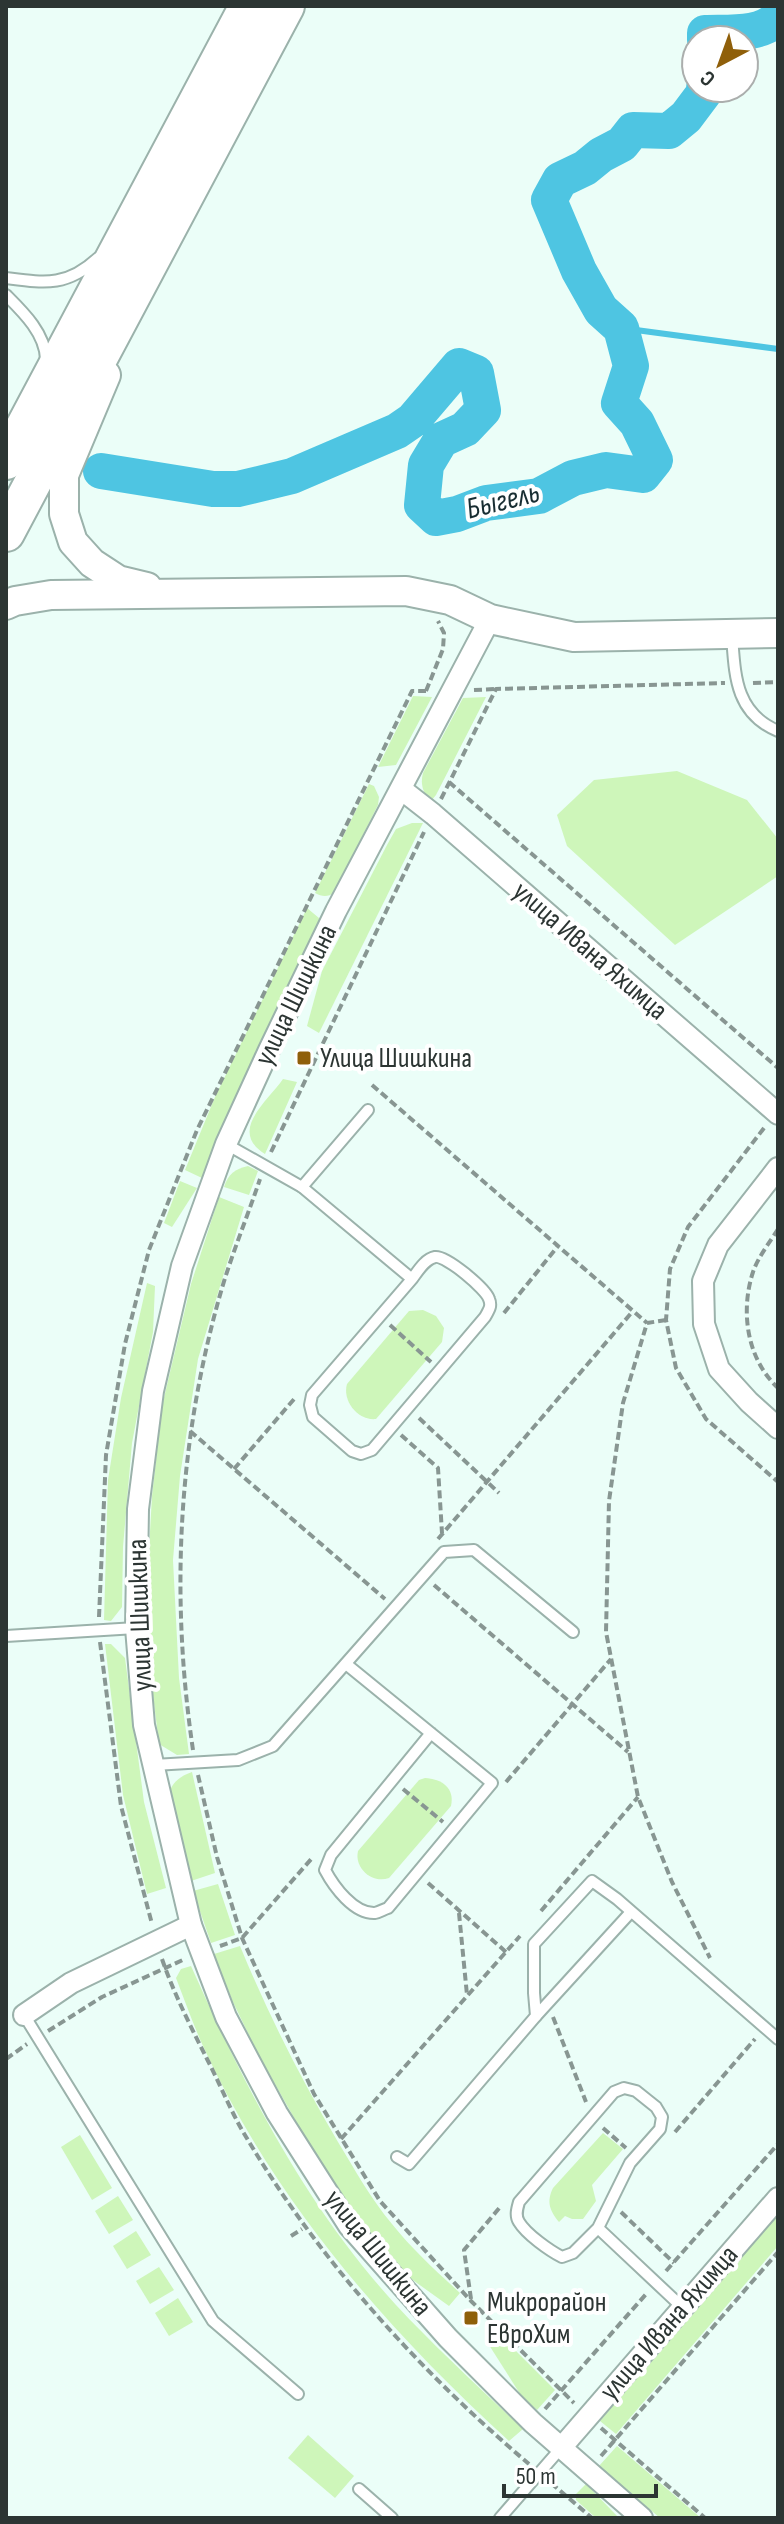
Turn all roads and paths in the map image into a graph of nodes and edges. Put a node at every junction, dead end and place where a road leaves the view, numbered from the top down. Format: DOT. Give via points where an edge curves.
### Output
graph roads {
  1 [pos="248,6"];
  2 [pos="286,6"];
  3 [pos="146,234"];
  4 [pos="6,278"];
  5 [pos="6,295"];
  6 [pos="45,388"];
  7 [pos="6,461"];
  8 [pos="6,533"];
  9 [pos="175,595"];
  10 [pos="6,605"];
  11 [pos="490,619"];
  12 [pos="437,620"];
  13 [pos="778,633"];
  14 [pos="732,634"];
  15 [pos="496,689"];
  16 [pos="426,691"];
  17 [pos="452,691"];
  18 [pos="778,731"];
  19 [pos="449,782"];
  20 [pos="401,789"];
  21 [pos="778,1068"];
  22 [pos="372,1085"];
  23 [pos="368,1110"];
  24 [pos="778,1114"];
  25 [pos="226,1144"];
  26 [pos="778,1168"];
  27 [pos="302,1187"];
  28 [pos="778,1229"];
  29 [pos="412,1279"];
  30 [pos="633,1311"];
  31 [pos="380,1317"];
  32 [pos="666,1320"];
  33 [pos="647,1323"];
  34 [pos="441,1369"];
  35 [pos="778,1388"];
  36 [pos="297,1396"];
  37 [pos="415,1415"];
  38 [pos="778,1428"];
  39 [pos="190,1431"];
  40 [pos="399,1434"];
  41 [pos="234,1469"];
  42 [pos="487,1481"];
  43 [pos="499,1493"];
  44 [pos="442,1533"];
  45 [pos="433,1545"];
  46 [pos="423,1575"];
  47 [pos="394,1589"];
  48 [pos="136,1628"];
  49 [pos="98,1631"];
  50 [pos="573,1632"];
  51 [pos="6,1636"];
  52 [pos="611,1659"];
  53 [pos="346,1664"];
  54 [pos="572,1704"];
  55 [pos="431,1733"];
  56 [pos="630,1753"];
  57 [pos="154,1765"];
  58 [pos="393,1780"];
  59 [pos="501,1788"];
  60 [pos="638,1797"];
  61 [pos="452,1830"];
  62 [pos="313,1856"];
  63 [pos="435,1871"];
  64 [pos="458,1910"];
  65 [pos="630,1913"];
  66 [pos="537,1916"];
  67 [pos="191,1925"];
  68 [pos="526,1928"];
  69 [pos="156,1942"];
  70 [pos="506,1952"];
  71 [pos="202,1953"];
  72 [pos="165,1967"];
  73 [pos="715,1968"];
  74 [pos="467,1996"];
  75 [pos="548,2003"];
  76 [pos="24,2015"];
  77 [pos="536,2016"];
  78 [pos="765,2027"];
  79 [pos="37,2037"];
  80 [pos="778,2039"];
  81 [pos="6,2059"];
  82 [pos="591,2118"];
  83 [pos="341,2139"];
  84 [pos="666,2142"];
  85 [pos="636,2156"];
  86 [pos="397,2157"];
  87 [pos="778,2198"];
  88 [pos="626,2200"];
  89 [pos="503,2204"];
  90 [pos="598,2228"];
  91 [pos="302,2229"];
  92 [pos="291,2236"];
  93 [pos="778,2252"];
  94 [pos="674,2263"];
  95 [pos="471,2301"];
  96 [pos="682,2307"];
  97 [pos="298,2394"];
  98 [pos="600,2427"];
  99 [pos="517,2440"];
  100 [pos="615,2440"];
  101 [pos="561,2448"];
  102 [pos="510,2449"];
  103 [pos="601,2456"];
  104 [pos="539,2473"];
  105 [pos="574,2488"];
  106 [pos="359,2489"];
  107 [pos="567,2497"];
  108 [pos="392,2518"];
  109 [pos="500,2518"];
  110 [pos="592,2518"];
  111 [pos="642,2518"];
  112 [pos="705,2518"];
  1 -- 3 [label="highway"];
  2 -- 3 [label="highway"];
  3 -- 4 [label="lane" via="60,282"];
  3 -- 6 [label="highway"];
  3 -- 8 [label="highway"];
  3 -- 9 [label="street" via="64,475 64,514 73,542 92,563 118,580"];
  5 -- 6 [label="lane" via="41,338"];
  6 -- 7 [label="highway"];
  9 -- 10 [label="street" via="51,595"];
  9 -- 11 [label="street" via="406,591 450,600"];
  11 -- 14 [label="street" via="574,637"];
  11 -- 17 [label="street, улица Шишкина"];
  12 -- 16 [label="path" via="444,633 443,649"];
  13 -- 14 [label="street"];
  14 -- 18 [label="lane" via="736,683 749,710"];
  15 -- 17 [label="path"];
  16 -- 17 [label="path"];
  16 -- 49 [label="path" via="412,691 322,870 197,1130 149,1250 125,1344 106,1455"];
  17 -- 20 [label="street, улица Шишкина"];
  19 -- 21 [label="path"];
  20 -- 24 [label="street, улица Ивана Яхимца"];
  20 -- 25 [label="street, улица Шишкина" via="336,911"];
  22 -- 30 [label="path"];
  23 -- 27 [label="lane"];
  25 -- 27 [label="lane"];
  25 -- 48 [label="street, улица Шишкина" via="182,1266 153,1391 138,1509"];
  26 -- 38 [label="street" via="718,1245 703,1281 704,1324 719,1369"];
  27 -- 29 [label="lane"];
  28 -- 35 [label="path" via="753,1272 746,1319 753,1353"];
  29 -- 31 [label="lane"];
  29 -- 34 [label="lane" via="425,1262 446,1259 488,1295 491,1306 485,1317"];
  30 -- 33 [label="path"];
  30 -- 42 [label="path"];
  31 -- 34 [label="path"];
  31 -- 34 [label="lane" via="312,1395 313,1417 352,1451 372,1450"];
  32 -- 33 [label="path"];
  33 -- 52 [label="path" via="623,1403 609,1501 606,1632"];
  36 -- 41 [label="path"];
  37 -- 42 [label="path"];
  39 -- 41 [label="path"];
  40 -- 44 [label="path" via="438,1468"];
  41 -- 47 [label="path" via="384,1600"];
  42 -- 43 [label="path"];
  42 -- 44 [label="path"];
  44 -- 45 [label="path"];
  46 -- 50 [label="lane" via="444,1552 474,1550"];
  46 -- 53 [label="lane"];
  46 -- 54 [label="path"];
  48 -- 49 [label="lane"];
  48 -- 57 [label="street, улица Шишкина" via="144,1725"];
  49 -- 51 [label="lane"];
  49 -- 69 [label="path" via="121,1806"];
  52 -- 54 [label="path"];
  52 -- 56 [label="path"];
  53 -- 55 [label="lane"];
  53 -- 57 [label="lane" via="273,1746 238,1760"];
  54 -- 56 [label="path"];
  54 -- 59 [label="path"];
  55 -- 58 [label="lane"];
  55 -- 61 [label="lane" via="492,1783"];
  56 -- 60 [label="path"];
  57 -- 67 [label="street, улица Шишкина"];
  58 -- 61 [label="path"];
  58 -- 61 [label="lane" via="331,1855 325,1870 333,1886 358,1908 375,1913 388,1908"];
  60 -- 66 [label="path"];
  60 -- 73 [label="path"];
  62 -- 71 [label="path" via="242,1938"];
  63 -- 64 [label="path" via="428,1883"];
  64 -- 70 [label="path"];
  64 -- 74 [label="path"];
  65 -- 75 [label="lane"];
  65 -- 77 [label="lane" via="592,1881 543,1933 534,1944"];
  65 -- 78 [label="lane"];
  67 -- 69 [label="street"];
  67 -- 71 [label="street, улица Шишкина"];
  68 -- 70 [label="path"];
  69 -- 72 [label="path"];
  69 -- 76 [label="street" via="71,1983"];
  70 -- 74 [label="path"];
  71 -- 72 [label="path"];
  71 -- 101 [label="street, улица Шишкина" via="226,2017 277,2113 349,2226 448,2338"];
  72 -- 79 [label="path"];
  72 -- 102 [label="path" via="242,2129 306,2227 423,2365"];
  74 -- 83 [label="path"];
  75 -- 77 [label="lane"];
  75 -- 82 [label="path" via="588,2105 583,2111"];
  76 -- 79 [label="lane"];
  77 -- 86 [label="lane" via="409,2164"];
  78 -- 80 [label="lane"];
  78 -- 84 [label="path"];
  79 -- 81 [label="path"];
  79 -- 97 [label="lane" via="213,2321"];
  82 -- 85 [label="path"];
  82 -- 85 [label="lane" via="624,2088 656,2107 662,2117 660,2129"];
  82 -- 90 [label="lane" via="516,2212 519,2223 562,2257"];
  85 -- 90 [label="lane"];
  87 -- 96 [label="street, улица Ивана Яхимца"];
  88 -- 94 [label="path" via="621,2212"];
  89 -- 95 [label="path" via="464,2250"];
  90 -- 96 [label="lane"];
  91 -- 92 [label="path"];
  93 -- 100 [label="path"];
  96 -- 101 [label="street, улица Ивана Яхимца"];
  98 -- 100 [label="path"];
  99 -- 102 [label="path"];
  100 -- 103 [label="path"];
  100 -- 112 [label="path"];
  101 -- 104 [label="lane"];
  101 -- 111 [label="street, улица Шишкина"];
  102 -- 104 [label="path"];
  104 -- 107 [label="path"];
  104 -- 109 [label="lane"];
  105 -- 107 [label="path"];
  106 -- 108 [label="lane"];
  107 -- 110 [label="path"];
}
